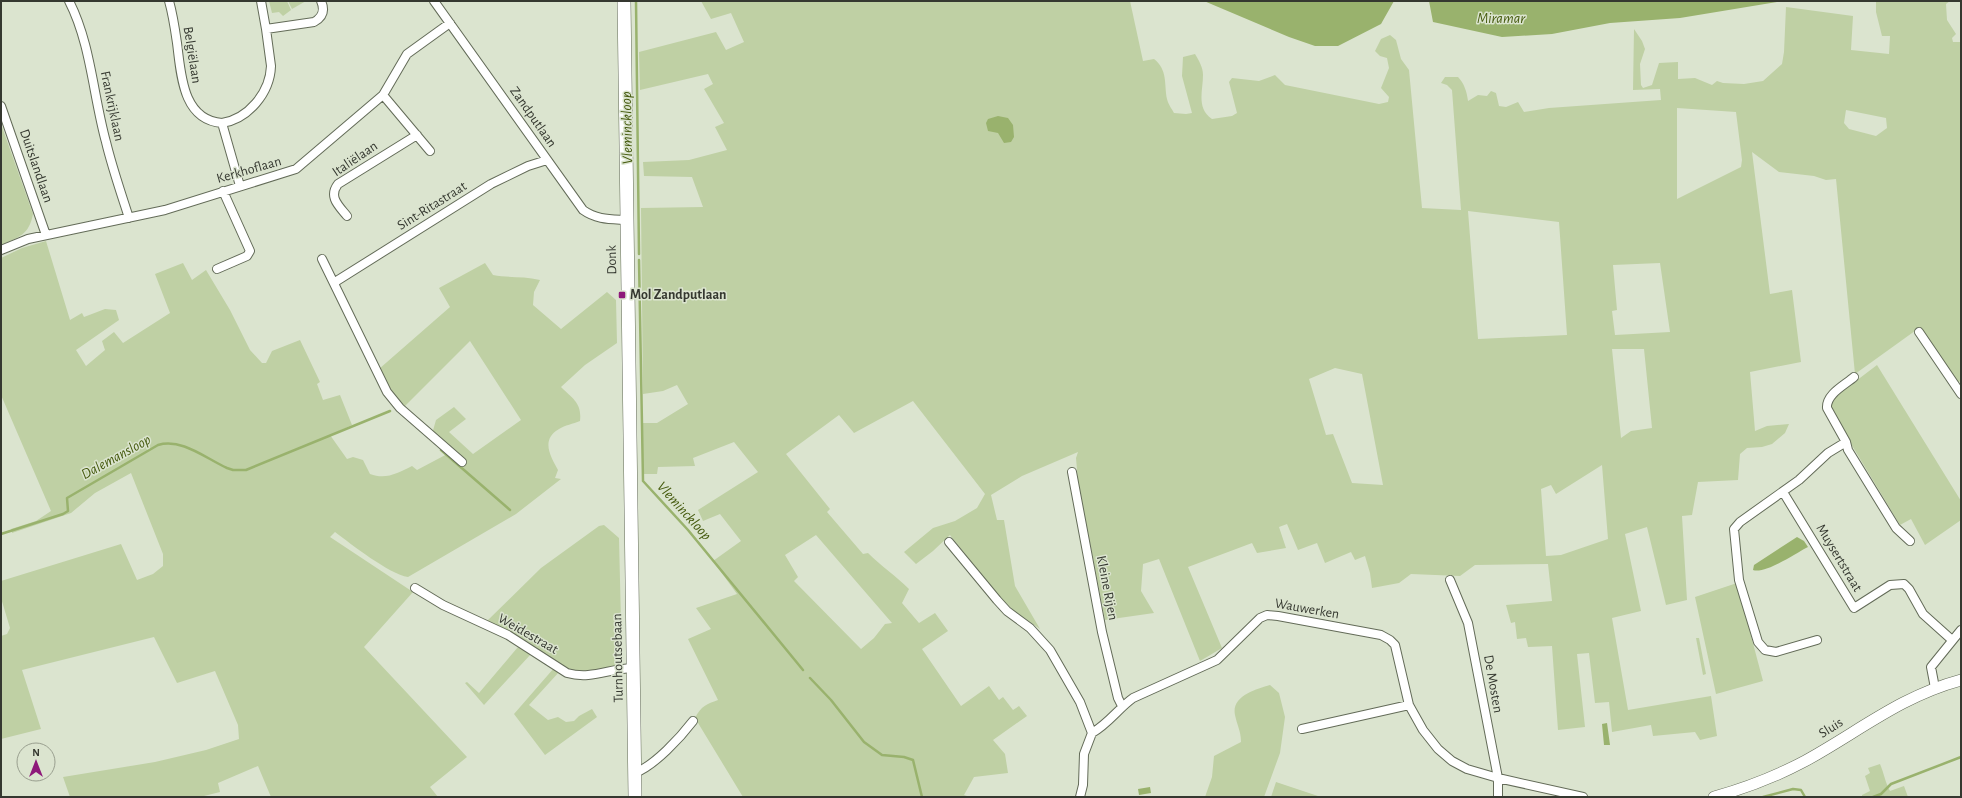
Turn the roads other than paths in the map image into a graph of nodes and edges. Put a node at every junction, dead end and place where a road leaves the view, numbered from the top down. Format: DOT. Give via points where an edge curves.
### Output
graph roads {
  1 [pos="69,1"];
  2 [pos="169,1"];
  3 [pos="261,1"];
  4 [pos="321,1"];
  5 [pos="434,1"];
  6 [pos="624,1"];
  7 [pos="450,23"];
  8 [pos="266,29"];
  9 [pos="383,95"];
  10 [pos="1,106"];
  11 [pos="222,123"];
  12 [pos="417,134"];
  13 [pos="430,151"];
  14 [pos="547,160"];
  15 [pos="240,186"];
  16 [pos="223,191"];
  17 [pos="347,216"];
  18 [pos="129,218"];
  19 [pos="627,220"];
  20 [pos="46,235"];
  21 [pos="1,250"];
  22 [pos="322,259"];
  23 [pos="217,269"];
  24 [pos="335,282"];
  25 [pos="1919,332"];
  26 [pos="1854,377"];
  27 [pos="1961,394"];
  28 [pos="1846,442"];
  29 [pos="462,462"];
  30 [pos="1072,472"];
  31 [pos="1783,492"];
  32 [pos="632,519"];
  33 [pos="1910,541"];
  34 [pos="949,542"];
  35 [pos="1450,580"];
  36 [pos="415,588"];
  37 [pos="1961,630"];
  38 [pos="1817,640"];
  39 [pos="1952,640"];
  40 [pos="634,668"];
  41 [pos="1961,680"];
  42 [pos="1935,688"];
  43 [pos="1409,705"];
  44 [pos="1122,706"];
  45 [pos="693,721"];
  46 [pos="1302,728"];
  47 [pos="1092,733"];
  48 [pos="636,773"];
  49 [pos="1498,778"];
  50 [pos="635,797"];
  51 [pos="1080,797"];
  52 [pos="1498,797"];
  53 [pos="1583,797"];
  54 [pos="1714,797"];
  1 -- 18 [label="street, Frankrijklaan" via="83,37 106,141"];
  2 -- 11 [label="street, Belgiëlaan" via="184,91 192,106 202,116 215,123"];
  3 -- 8 [label="street"];
  4 -- 8 [label="street" via="324,9 319,20"];
  5 -- 7 [label="street, Zandputlaan"];
  6 -- 19 [label="main road, Donk"];
  7 -- 9 [label="street, Kerkhoflaan" via="406,54"];
  7 -- 14 [label="street, Zandputlaan"];
  8 -- 11 [label="street" via="271,72 264,89 248,113"];
  9 -- 12 [label="street"];
  9 -- 15 [label="street, Kerkhoflaan" via="296,169"];
  10 -- 20 [label="street, Duitslandlaan"];
  11 -- 15 [label="street"];
  12 -- 13 [label="street"];
  12 -- 17 [label="street, Italiëlaan" via="338,184 334,189 335,200"];
  14 -- 19 [label="street, Zandputlaan" via="583,210 592,217"];
  14 -- 24 [label="street, Sint-Ritastraat" via="491,184"];
  15 -- 16 [label="street, Kerkhoflaan"];
  16 -- 18 [label="street, Kerkhoflaan" via="165,210"];
  16 -- 23 [label="street" via="250,251 247,256"];
  18 -- 20 [label="street, Kerkhoflaan"];
  19 -- 32 [label="main road, Donk"];
  20 -- 21 [label="street, Kerkhoflaan" via="14,243"];
  22 -- 24 [label="street"];
  24 -- 29 [label="street" via="388,392 400,408"];
  25 -- 27 [label="street"];
  26 -- 28 [label="street" via="1830,396 1826,404"];
  28 -- 31 [label="street" via="1828,453"];
  28 -- 33 [label="street" via="1848,450 1896,528"];
  30 -- 44 [label="street, Kleine Rijen" via="1102,632"];
  31 -- 38 [label="street" via="1735,526 1739,580 1758,642 1765,650 1776,652"];
  31 -- 39 [label="street, Muysertstraat" via="1854,608 1890,586 1904,584 1923,614"];
  32 -- 40 [label="main road, Turnhoutsebaan"];
  34 -- 47 [label="street" via="996,600 1030,628 1050,650 1080,702"];
  35 -- 49 [label="street, De Mosten" via="1468,624"];
  36 -- 40 [label="street, Weidestraat" via="443,605 508,635 567,673 590,676"];
  37 -- 39 [label="street"];
  39 -- 42 [label="street" via="1931,667"];
  40 -- 48 [label="main road, Turnhoutsebaan"];
  41 -- 42 [label="street, Sluis"];
  42 -- 54 [label="street, Sluis" via="1899,704 1779,774"];
  43 -- 44 [label="street, Wauwerken" via="1395,645 1390,640 1381,635 1267,615 1260,618 1218,660 1133,698"];
  43 -- 46 [label="street"];
  43 -- 49 [label="street, Wauwerken" via="1423,730 1443,753 1466,769"];
  44 -- 47 [label="street, Wauwerken"];
  45 -- 48 [label="street" via="684,733 644,770"];
  47 -- 51 [label="street" via="1084,754"];
  48 -- 50 [label="main road, Turnhoutsebaan"];
  49 -- 52 [label="street, De Mosten"];
  49 -- 53 [label="street, Wauwerken"];
}
